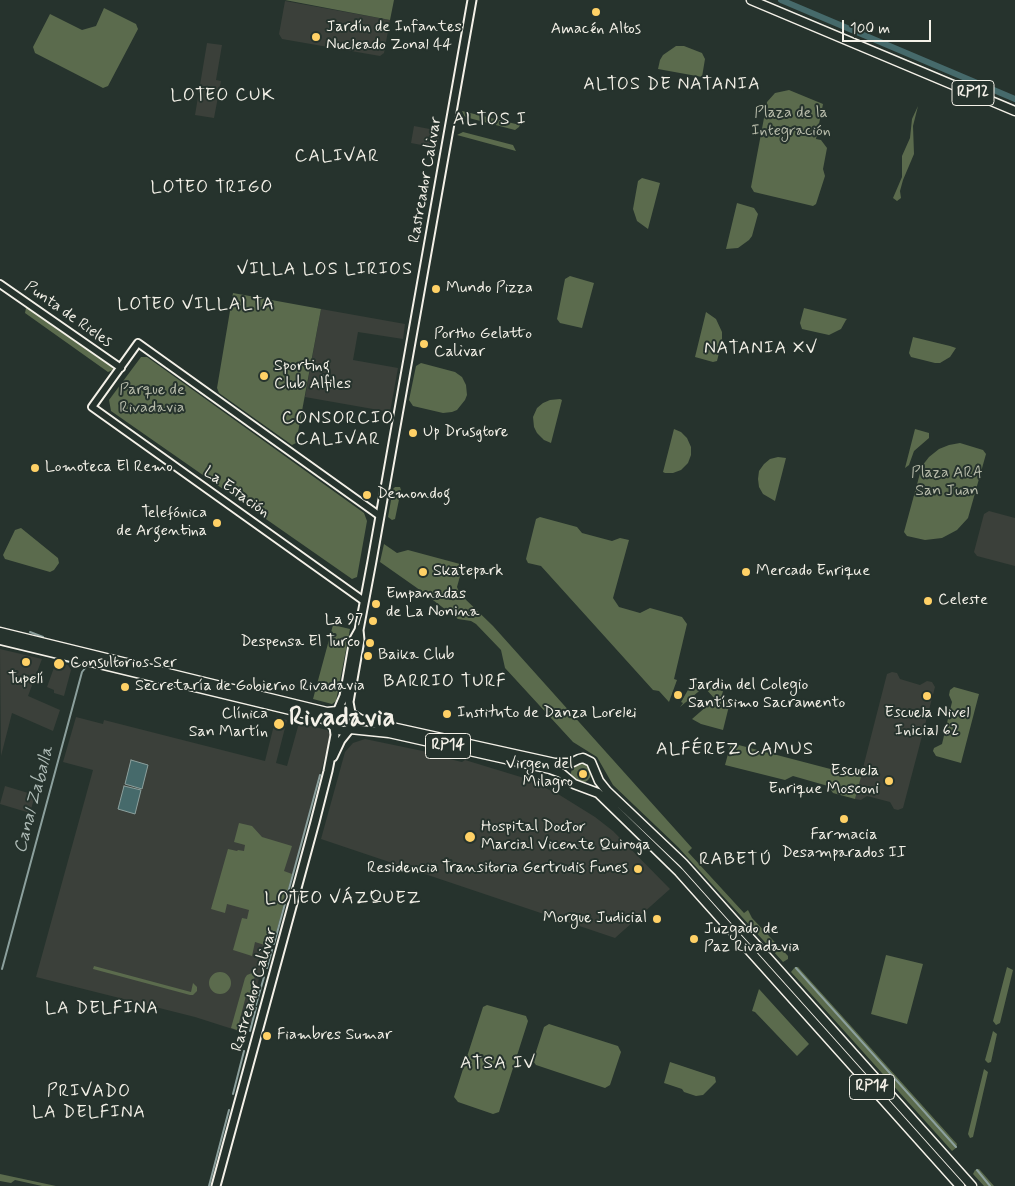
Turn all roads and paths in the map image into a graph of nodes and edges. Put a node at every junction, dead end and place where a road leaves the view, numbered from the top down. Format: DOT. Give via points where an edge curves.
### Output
graph roads {
  1 [pos="472,0"];
  2 [pos="751,0"];
  3 [pos="1015,111"];
  4 [pos="0,284"];
  5 [pos="121,368"];
  6 [pos="380,516"];
  7 [pos="364,601"];
  8 [pos="359,630"];
  9 [pos="0,632"];
  10 [pos="0,640"];
  11 [pos="337,711"];
  12 [pos="351,713"];
  13 [pos="333,726"];
  14 [pos="349,730"];
  15 [pos="571,763"];
  16 [pos="596,770"];
  17 [pos="328,771"];
  18 [pos="570,780"];
  19 [pos="582,787"];
  20 [pos="216,1186"];
  21 [pos="960,1186"];
  22 [pos="972,1186"];
  1 -- 6 [label="main road, Rastreador Calivar"];
  2 -- 3 [label="main road, RP12"];
  4 -- 5 [label="street, Punta de Rieles"];
  5 -- 6 [label="street" via="138,343"];
  5 -- 7 [label="street, La Estación" via="92,407"];
  6 -- 7 [label="main road, Rastreador Calivar"];
  7 -- 8 [label="main road, Rastreador Calivar"];
  8 -- 11 [label="main road, Rastreador Calivar" via="354,639 344,696"];
  8 -- 12 [label="main road, Rastreador Calivar" via="349,702"];
  9 -- 11 [label="main road" via="327,712"];
  10 -- 13 [label="main road" via="318,717"];
  11 -- 12 [label="main road"];
  11 -- 13 [label="main road" via="332,718"];
  12 -- 14 [label="main road" via="354,721"];
  12 -- 15 [label="main road, RP14" via="362,720 555,763"];
  13 -- 14 [label="main road" via="342,732"];
  13 -- 17 [label="main road, Rastreador Calivar" via="335,735"];
  14 -- 17 [label="main road, Rastreador Calivar" via="338,745"];
  14 -- 18 [label="main road, RP14" via="389,734 541,767 561,773"];
  15 -- 16 [label="main road, RP14" via="583,758"];
  15 -- 18 [label="main road"];
  16 -- 19 [label="main road" via="591,783"];
  16 -- 22 [label="main road, RP14" via="607,791 683,863"];
  17 -- 20 [label="main road, Rastreador Calivar"];
  18 -- 19 [label="main road, RP14"];
  19 -- 21 [label="main road, RP14" via="599,794 672,865"];
}
